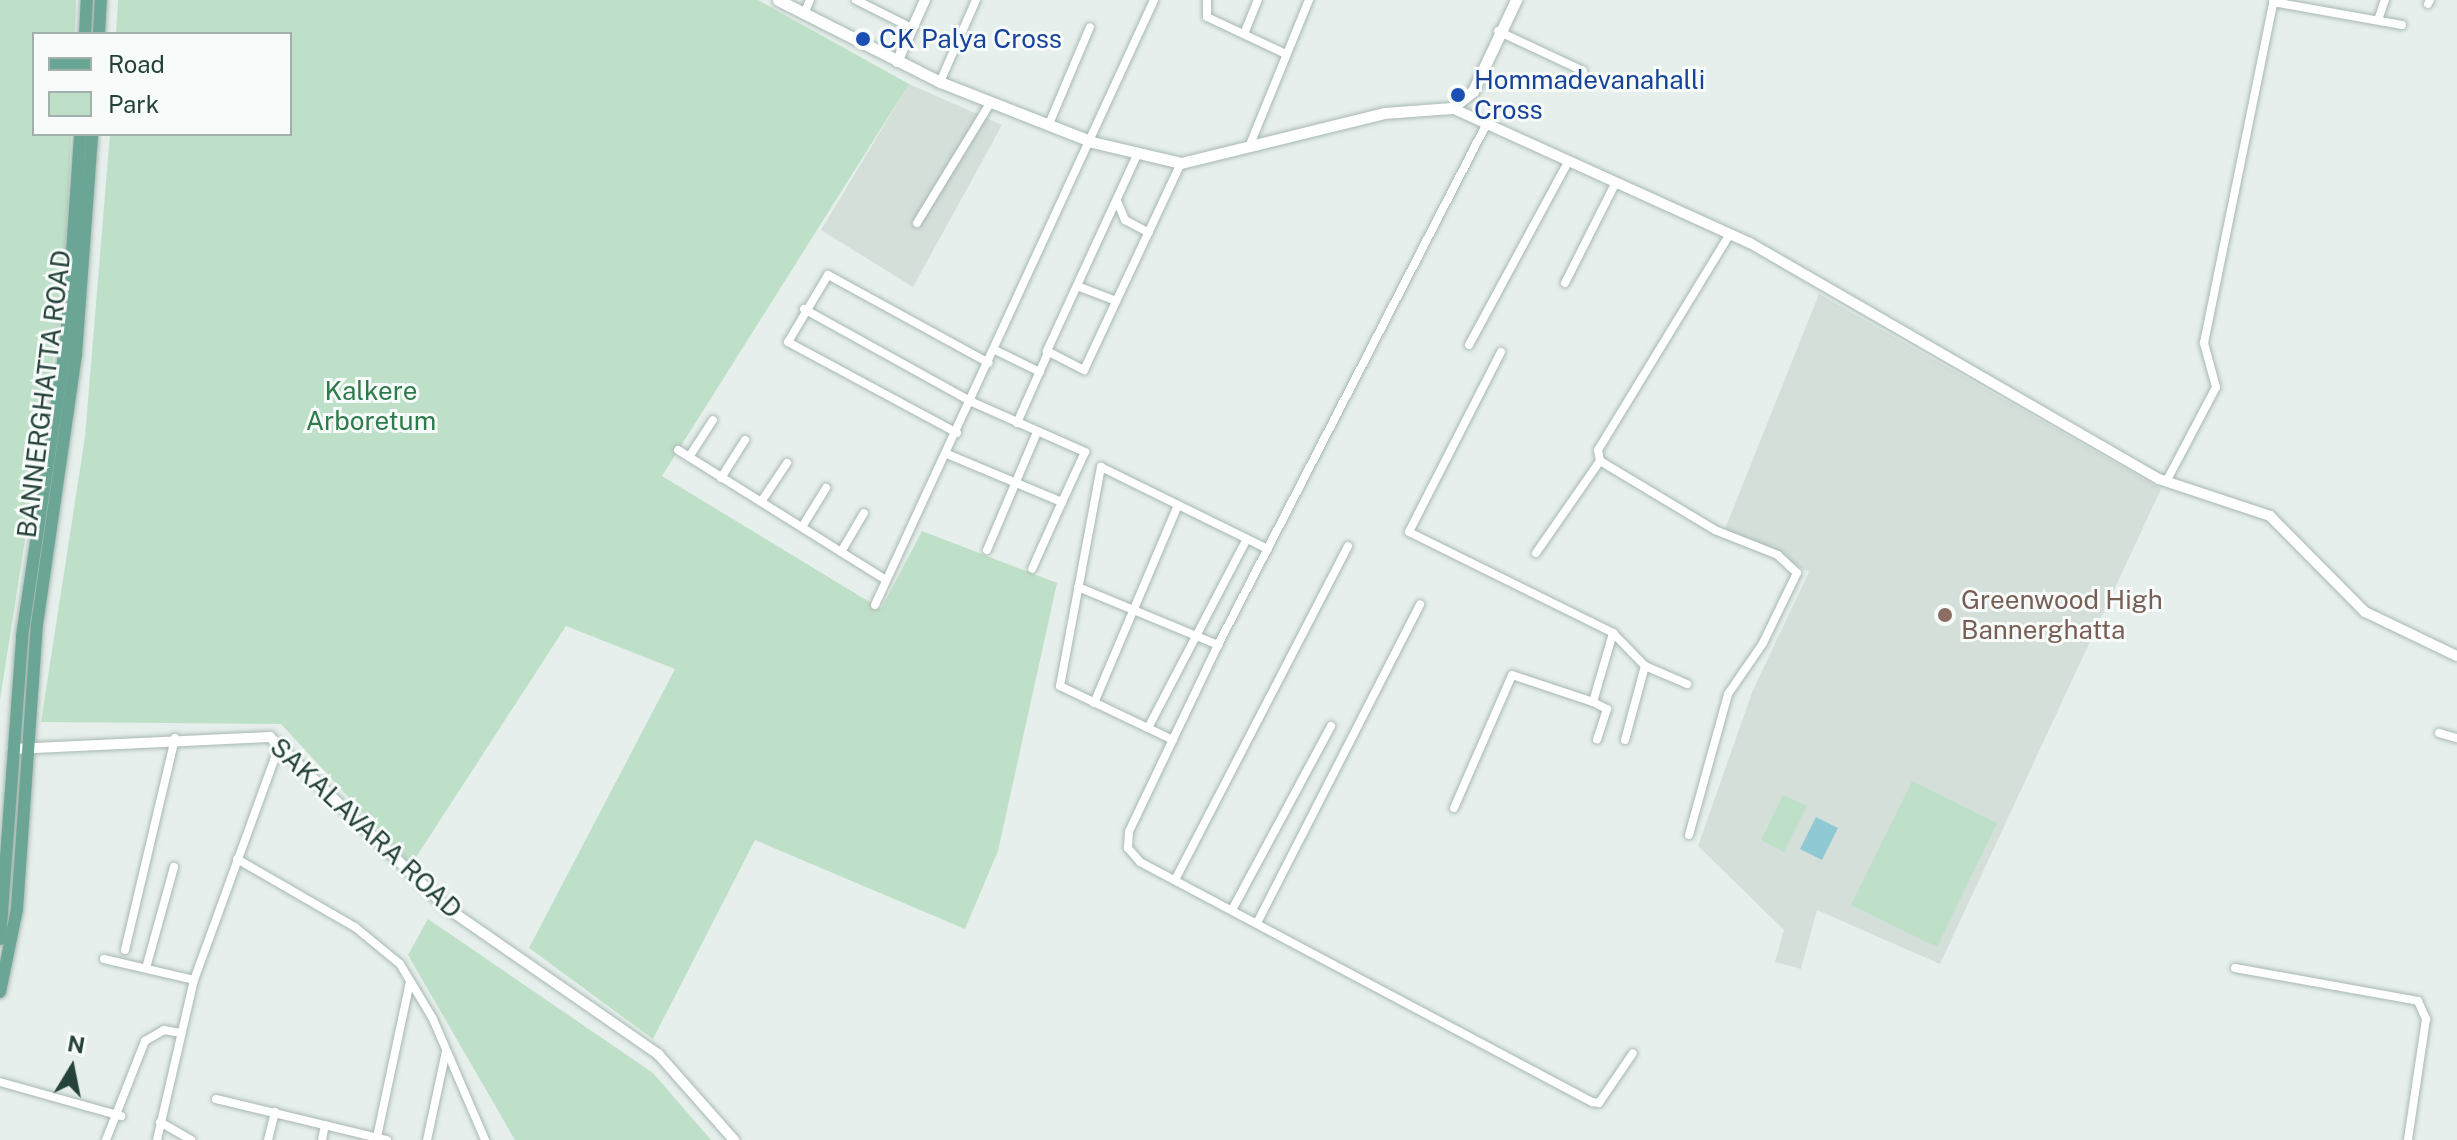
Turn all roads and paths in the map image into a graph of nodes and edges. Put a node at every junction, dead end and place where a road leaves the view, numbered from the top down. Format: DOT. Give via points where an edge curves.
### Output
graph roads {
  1 [pos="87,0"];
  2 [pos="101,0"];
  3 [pos="778,0"];
  4 [pos="810,0"];
  5 [pos="856,0"];
  6 [pos="925,0"];
  7 [pos="976,0"];
  8 [pos="1154,0"];
  9 [pos="1207,0"];
  10 [pos="1258,0"];
  11 [pos="1309,0"];
  12 [pos="1516,0"];
  13 [pos="2344,0"];
  14 [pos="2385,0"];
  15 [pos="2273,1"];
  16 [pos="2340,12"];
  17 [pos="804,14"];
  18 [pos="2378,20"];
  19 [pos="2402,25"];
  20 [pos="1090,27"];
  21 [pos="912,28"];
  22 [pos="1498,31"];
  23 [pos="85,32"];
  24 [pos="99,32"];
  25 [pos="1244,34"];
  26 [pos="1284,53"];
  27 [pos="897,62"];
  28 [pos="1583,71"];
  29 [pos="940,82"];
  30 [pos="991,102"];
  31 [pos="1452,108"];
  32 [pos="1049,124"];
  33 [pos="1486,125"];
  34 [pos="80,136"];
  35 [pos="92,136"];
  36 [pos="1092,142"];
  37 [pos="1248,148"];
  38 [pos="1137,155"];
  39 [pos="1568,162"];
  40 [pos="1181,163"];
  41 [pos="1615,184"];
  42 [pos="1117,201"];
  43 [pos="917,223"];
  44 [pos="1149,233"];
  45 [pos="1730,234"];
  46 [pos="1565,283"];
  47 [pos="1077,286"];
  48 [pos="1116,301"];
  49 [pos="804,309"];
  50 [pos="1469,345"];
  51 [pos="995,350"];
  52 [pos="1501,352"];
  53 [pos="1047,355"];
  54 [pos="989,363"];
  55 [pos="1040,372"];
  56 [pos="972,402"];
  57 [pos="713,420"];
  58 [pos="1017,423"];
  59 [pos="1037,432"];
  60 [pos="957,433"];
  61 [pos="745,440"];
  62 [pos="678,450"];
  63 [pos="947,454"];
  64 [pos="689,457"];
  65 [pos="1600,461"];
  66 [pos="787,463"];
  67 [pos="721,478"];
  68 [pos="2166,482"];
  69 [pos="1016,483"];
  70 [pos="826,488"];
  71 [pos="761,502"];
  72 [pos="1062,502"];
  73 [pos="1178,505"];
  74 [pos="864,513"];
  75 [pos="802,527"];
  76 [pos="1247,539"];
  77 [pos="1348,546"];
  78 [pos="1268,549"];
  79 [pos="987,550"];
  80 [pos="841,552"];
  81 [pos="1536,553"];
  82 [pos="1032,569"];
  83 [pos="886,580"];
  84 [pos="1078,587"];
  85 [pos="1420,604"];
  86 [pos="875,605"];
  87 [pos="1134,610"];
  88 [pos="1613,633"];
  89 [pos="1196,636"];
  90 [pos="1218,645"];
  91 [pos="2456,654"];
  92 [pos="1645,666"];
  93 [pos="1687,684"];
  94 [pos="1593,702"];
  95 [pos="1094,703"];
  96 [pos="1331,726"];
  97 [pos="1148,728"];
  98 [pos="2439,733"];
  99 [pos="175,738"];
  100 [pos="2457,738"];
  101 [pos="1597,739"];
  102 [pos="1173,740"];
  103 [pos="1625,740"];
  104 [pos="279,746"];
  105 [pos="19,749"];
  106 [pos="1454,808"];
  107 [pos="1689,835"];
  108 [pos="237,859"];
  109 [pos="174,867"];
  110 [pos="1175,880"];
  111 [pos="1232,910"];
  112 [pos="1257,923"];
  113 [pos="0,939"];
  114 [pos="125,950"];
  115 [pos="104,959"];
  116 [pos="146,968"];
  117 [pos="2235,968"];
  118 [pos="194,980"];
  119 [pos="410,981"];
  120 [pos="0,992"];
  121 [pos="181,1033"];
  122 [pos="447,1050"];
  123 [pos="1633,1053"];
  124 [pos="0,1082"];
  125 [pos="216,1099"];
  126 [pos="275,1112"];
  127 [pos="121,1116"];
  128 [pos="160,1122"];
  129 [pos="325,1125"];
  130 [pos="377,1137"];
  131 [pos="106,1140"];
  132 [pos="157,1140"];
  133 [pos="191,1140"];
  134 [pos="268,1140"];
  135 [pos="322,1140"];
  136 [pos="387,1140"];
  137 [pos="427,1140"];
  138 [pos="485,1140"];
  139 [pos="734,1140"];
  140 [pos="2408,1140"];
  1 -- 23 [label="main road"];
  2 -- 24 [label="main road"];
  3 -- 17 [label="main road"];
  4 -- 17 [label="street"];
  5 -- 21 [label="street"];
  6 -- 21 [label="street"];
  7 -- 29 [label="street"];
  8 -- 36 [label="street"];
  9 -- 25 [label="street" via="1207,17"];
  10 -- 25 [label="street"];
  11 -- 26 [label="street"];
  12 -- 22 [label="main road"];
  13 -- 16 [label="street"];
  14 -- 18 [label="street"];
  15 -- 16 [label="street"];
  15 -- 68 [label="street" via="2204,343 2216,387"];
  16 -- 18 [label="street"];
  17 -- 27 [label="main road"];
  18 -- 19 [label="street"];
  20 -- 32 [label="street"];
  21 -- 27 [label="street"];
  22 -- 28 [label="street"];
  22 -- 31 [label="main road" via="1473,91"];
  25 -- 26 [label="street"];
  26 -- 37 [label="street"];
  27 -- 29 [label="main road"];
  29 -- 30 [label="main road"];
  30 -- 32 [label="main road"];
  30 -- 43 [label="street"];
  31 -- 33 [label="street"];
  31 -- 37 [label="main road" via="1384,113"];
  32 -- 36 [label="main road"];
  33 -- 39 [label="street"];
  33 -- 78 [label="street"];
  34 -- 105 [label="main road, BANNERGHATTA ROAD" via="66,341 22,636"];
  35 -- 105 [label="main road, BANNERGHATTA ROAD" via="76,354"];
  36 -- 38 [label="main road"];
  36 -- 51 [label="street"];
  37 -- 40 [label="main road"];
  38 -- 40 [label="main road"];
  38 -- 42 [label="street"];
  39 -- 41 [label="street"];
  39 -- 50 [label="street"];
  40 -- 44 [label="street"];
  41 -- 45 [label="street"];
  41 -- 46 [label="street"];
  42 -- 44 [label="street" via="1125,220"];
  42 -- 47 [label="street"];
  44 -- 48 [label="street"];
  45 -- 65 [label="street" via="1598,450"];
  45 -- 68 [label="street"];
  47 -- 48 [label="street"];
  47 -- 53 [label="street"];
  48 -- 53 [label="street" via="1090,368"];
  49 -- 54 [label="street" via="828,275"];
  49 -- 56 [label="street"];
  49 -- 60 [label="street" via="788,342"];
  51 -- 54 [label="street"];
  51 -- 55 [label="street"];
  52 -- 88 [label="street" via="1409,532"];
  53 -- 55 [label="street"];
  54 -- 56 [label="street"];
  55 -- 58 [label="street"];
  56 -- 58 [label="street"];
  56 -- 60 [label="street"];
  57 -- 64 [label="street"];
  58 -- 59 [label="street"];
  59 -- 69 [label="street"];
  59 -- 72 [label="street" via="1085,452"];
  60 -- 63 [label="street"];
  61 -- 67 [label="street"];
  62 -- 64 [label="street"];
  63 -- 69 [label="street"];
  63 -- 83 [label="street"];
  64 -- 67 [label="street"];
  65 -- 81 [label="street"];
  65 -- 107 [label="street" via="1715,530 1778,555 1797,573 1763,643 1728,694"];
  66 -- 71 [label="street"];
  67 -- 71 [label="street"];
  68 -- 91 [label="street" via="2270,516 2365,612"];
  69 -- 72 [label="street"];
  69 -- 79 [label="street"];
  70 -- 75 [label="street"];
  71 -- 75 [label="street"];
  72 -- 82 [label="street"];
  73 -- 76 [label="street"];
  73 -- 84 [label="street" via="1101,467"];
  73 -- 87 [label="street"];
  74 -- 80 [label="street"];
  75 -- 80 [label="street"];
  76 -- 78 [label="street"];
  76 -- 89 [label="street"];
  77 -- 110 [label="street"];
  78 -- 90 [label="street"];
  80 -- 83 [label="street"];
  83 -- 86 [label="street"];
  84 -- 87 [label="street"];
  84 -- 95 [label="street" via="1060,686"];
  85 -- 112 [label="street"];
  87 -- 89 [label="street"];
  87 -- 95 [label="street"];
  88 -- 92 [label="street"];
  88 -- 94 [label="street"];
  89 -- 90 [label="street"];
  89 -- 97 [label="street"];
  90 -- 102 [label="street"];
  92 -- 93 [label="street"];
  92 -- 103 [label="street"];
  94 -- 101 [label="street" via="1607,709"];
  94 -- 106 [label="street" via="1512,675"];
  95 -- 97 [label="street"];
  96 -- 111 [label="street"];
  97 -- 102 [label="street"];
  98 -- 100 [label="street"];
  99 -- 104 [label="street, SAKALAVARA ROAD" via="257,733"];
  99 -- 105 [label="street, SAKALAVARA ROAD"];
  99 -- 114 [label="street"];
  102 -- 110 [label="street" via="1127,841 1132,856"];
  104 -- 108 [label="street"];
  104 -- 139 [label="street, SAKALAVARA ROAD" via="447,908 658,1054"];
  105 -- 113 [label="main road, BANNERGHATTA ROAD"];
  105 -- 120 [label="main road, BANNERGHATTA ROAD" via="20,884"];
  108 -- 118 [label="street"];
  108 -- 119 [label="street" via="355,927 387,952"];
  109 -- 116 [label="street"];
  110 -- 111 [label="street"];
  111 -- 112 [label="street"];
  112 -- 123 [label="street" via="1592,1102 1599,1103"];
  115 -- 116 [label="street"];
  116 -- 118 [label="street"];
  117 -- 140 [label="street" via="2418,1001 2426,1019"];
  118 -- 121 [label="street"];
  119 -- 122 [label="street"];
  119 -- 130 [label="street"];
  121 -- 127 [label="street" via="164,1030 145,1041"];
  121 -- 128 [label="street"];
  122 -- 137 [label="street"];
  122 -- 138 [label="street"];
  124 -- 127 [label="street"];
  125 -- 126 [label="street"];
  126 -- 129 [label="street"];
  126 -- 134 [label="street"];
  127 -- 131 [label="street"];
  128 -- 132 [label="street"];
  128 -- 133 [label="street"];
  129 -- 130 [label="street"];
  129 -- 135 [label="street"];
  130 -- 136 [label="street"];
}
